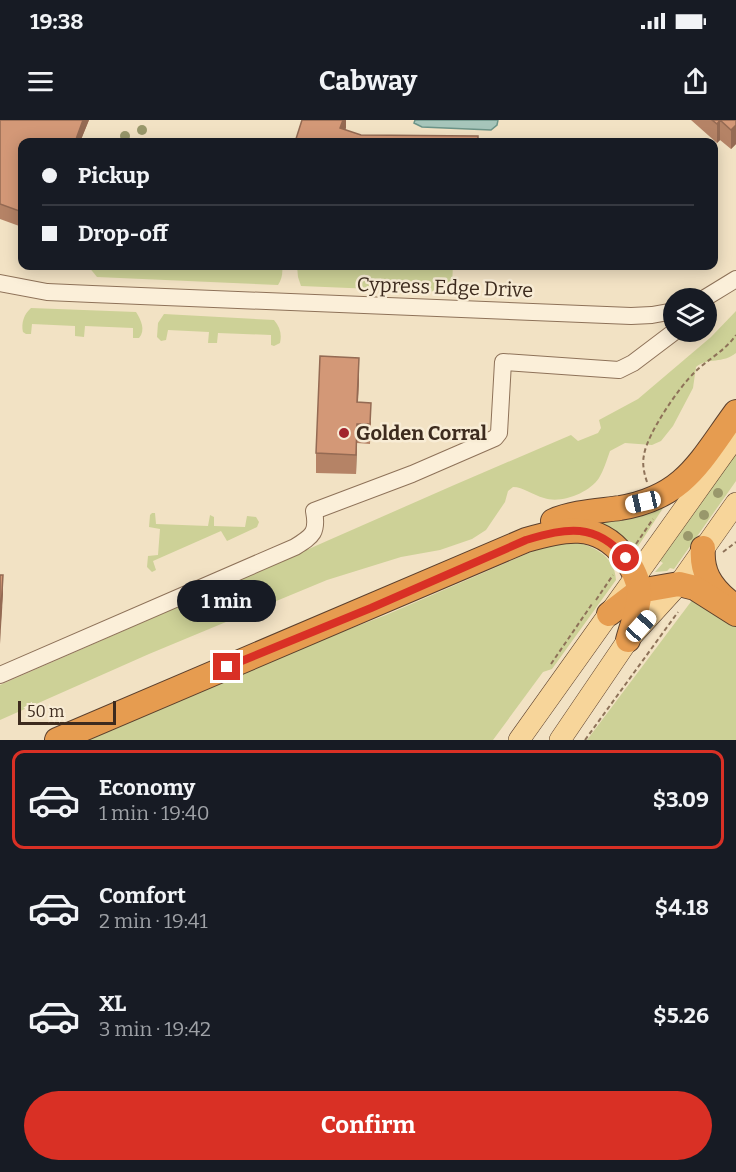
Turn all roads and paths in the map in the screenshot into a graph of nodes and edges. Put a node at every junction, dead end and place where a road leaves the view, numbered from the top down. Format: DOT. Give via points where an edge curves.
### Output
graph roads {
  1 [pos="736,279"];
  2 [pos="0,283"];
  3 [pos="717,291"];
  4 [pos="663,313"];
  5 [pos="647,315"];
  6 [pos="736,335"];
  7 [pos="663,340"];
  8 [pos="649,350"];
  9 [pos="736,412"];
  10 [pos="736,436"];
  11 [pos="649,488"];
  12 [pos="736,503"];
  13 [pos="656,514"];
  14 [pos="526,540"];
  15 [pos="736,542"];
  16 [pos="633,549"];
  17 [pos="712,552"];
  18 [pos="637,583"];
  19 [pos="678,584"];
  20 [pos="736,609"];
  21 [pos="678,612"];
  22 [pos="609,614"];
  23 [pos="736,614"];
  24 [pos="628,640"];
  25 [pos="0,675"];
  26 [pos="57,740"];
  27 [pos="519,740"];
  28 [pos="560,740"];
  29 [pos="585,740"];
  1 -- 3 [label="street"];
  2 -- 5 [label="street, Cypress Edge Drive" via="92,294"];
  4 -- 5 [label="street, Cypress Edge Drive"];
  5 -- 8 [label="street" via="653,332"];
  6 -- 11 [label="path" via="695,372 652,432 643,466"];
  7 -- 8 [label="street"];
  8 -- 25 [label="street" via="619,370 502,362 499,433 495,438 314,511 314,531 295,547"];
  9 -- 14 [label="highway" via="690,474 669,492 653,500 555,520"];
  10 -- 18 [label="main road"];
  12 -- 17 [label="main road"];
  13 -- 16 [label="path"];
  14 -- 18 [label="highway" via="570,530 589,532 617,548"];
  14 -- 26 [label="highway"];
  15 -- 17 [label="path"];
  17 -- 19 [label="main road"];
  17 -- 20 [label="highway" via="702,563 710,581"];
  18 -- 19 [label="highway"];
  18 -- 22 [label="highway"];
  18 -- 24 [label="highway"];
  19 -- 23 [label="highway" via="695,588"];
  19 -- 24 [label="main road"];
  21 -- 29 [label="path"];
  22 -- 27 [label="main road"];
  24 -- 28 [label="main road"];
}
